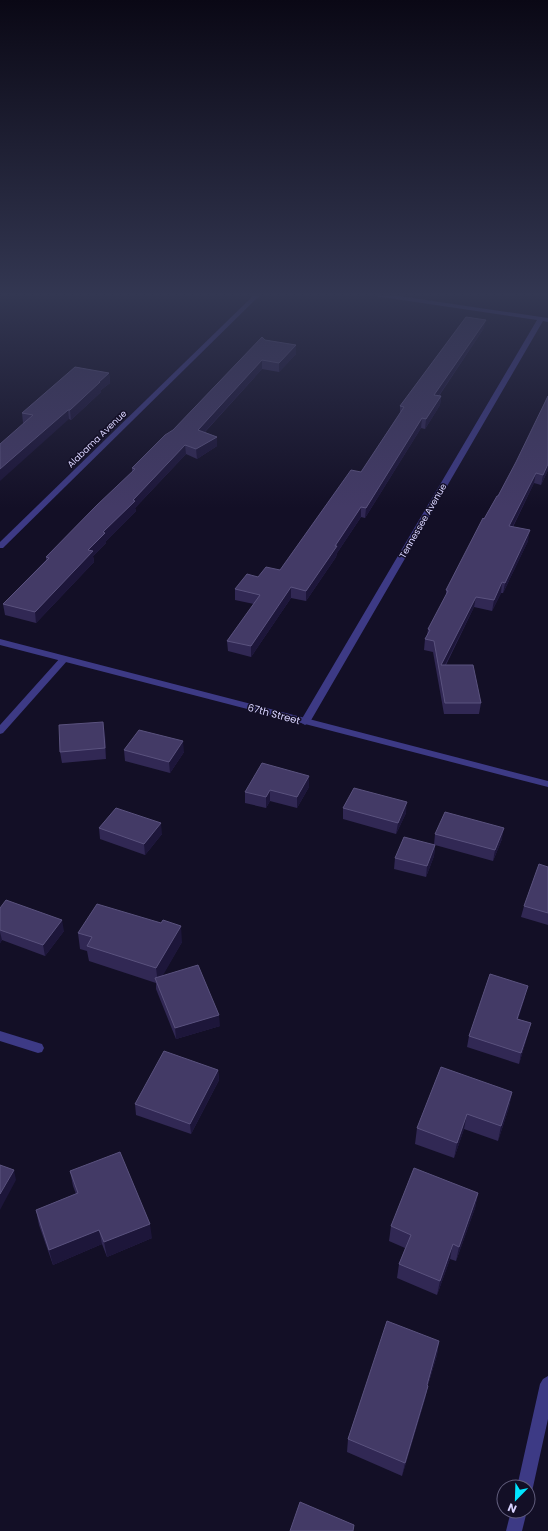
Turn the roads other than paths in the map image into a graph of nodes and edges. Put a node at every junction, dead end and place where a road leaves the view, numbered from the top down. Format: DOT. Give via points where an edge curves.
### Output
graph roads {
  1 [pos="185,365"];
  2 [pos="517,365"];
  3 [pos="0,546"];
  4 [pos="0,642"];
  5 [pos="64,659"];
  6 [pos="304,722"];
  7 [pos="0,731"];
  8 [pos="548,784"];
  9 [pos="0,1036"];
  10 [pos="38,1048"];
  11 [pos="548,1384"];
  12 [pos="526,1479"];
  13 [pos="517,1519"];
  14 [pos="514,1531"];
  1 -- 3 [label="street, Alabama Avenue"];
  2 -- 6 [label="street, Tennessee Avenue"];
  4 -- 5 [label="street, 67th Street"];
  5 -- 6 [label="street, 67th Street"];
  5 -- 7 [label="street"];
  6 -- 8 [label="street, 67th Street"];
  9 -- 10 [label="street"];
  11 -- 12 [label="street"];
  13 -- 14 [label="street"];
}
